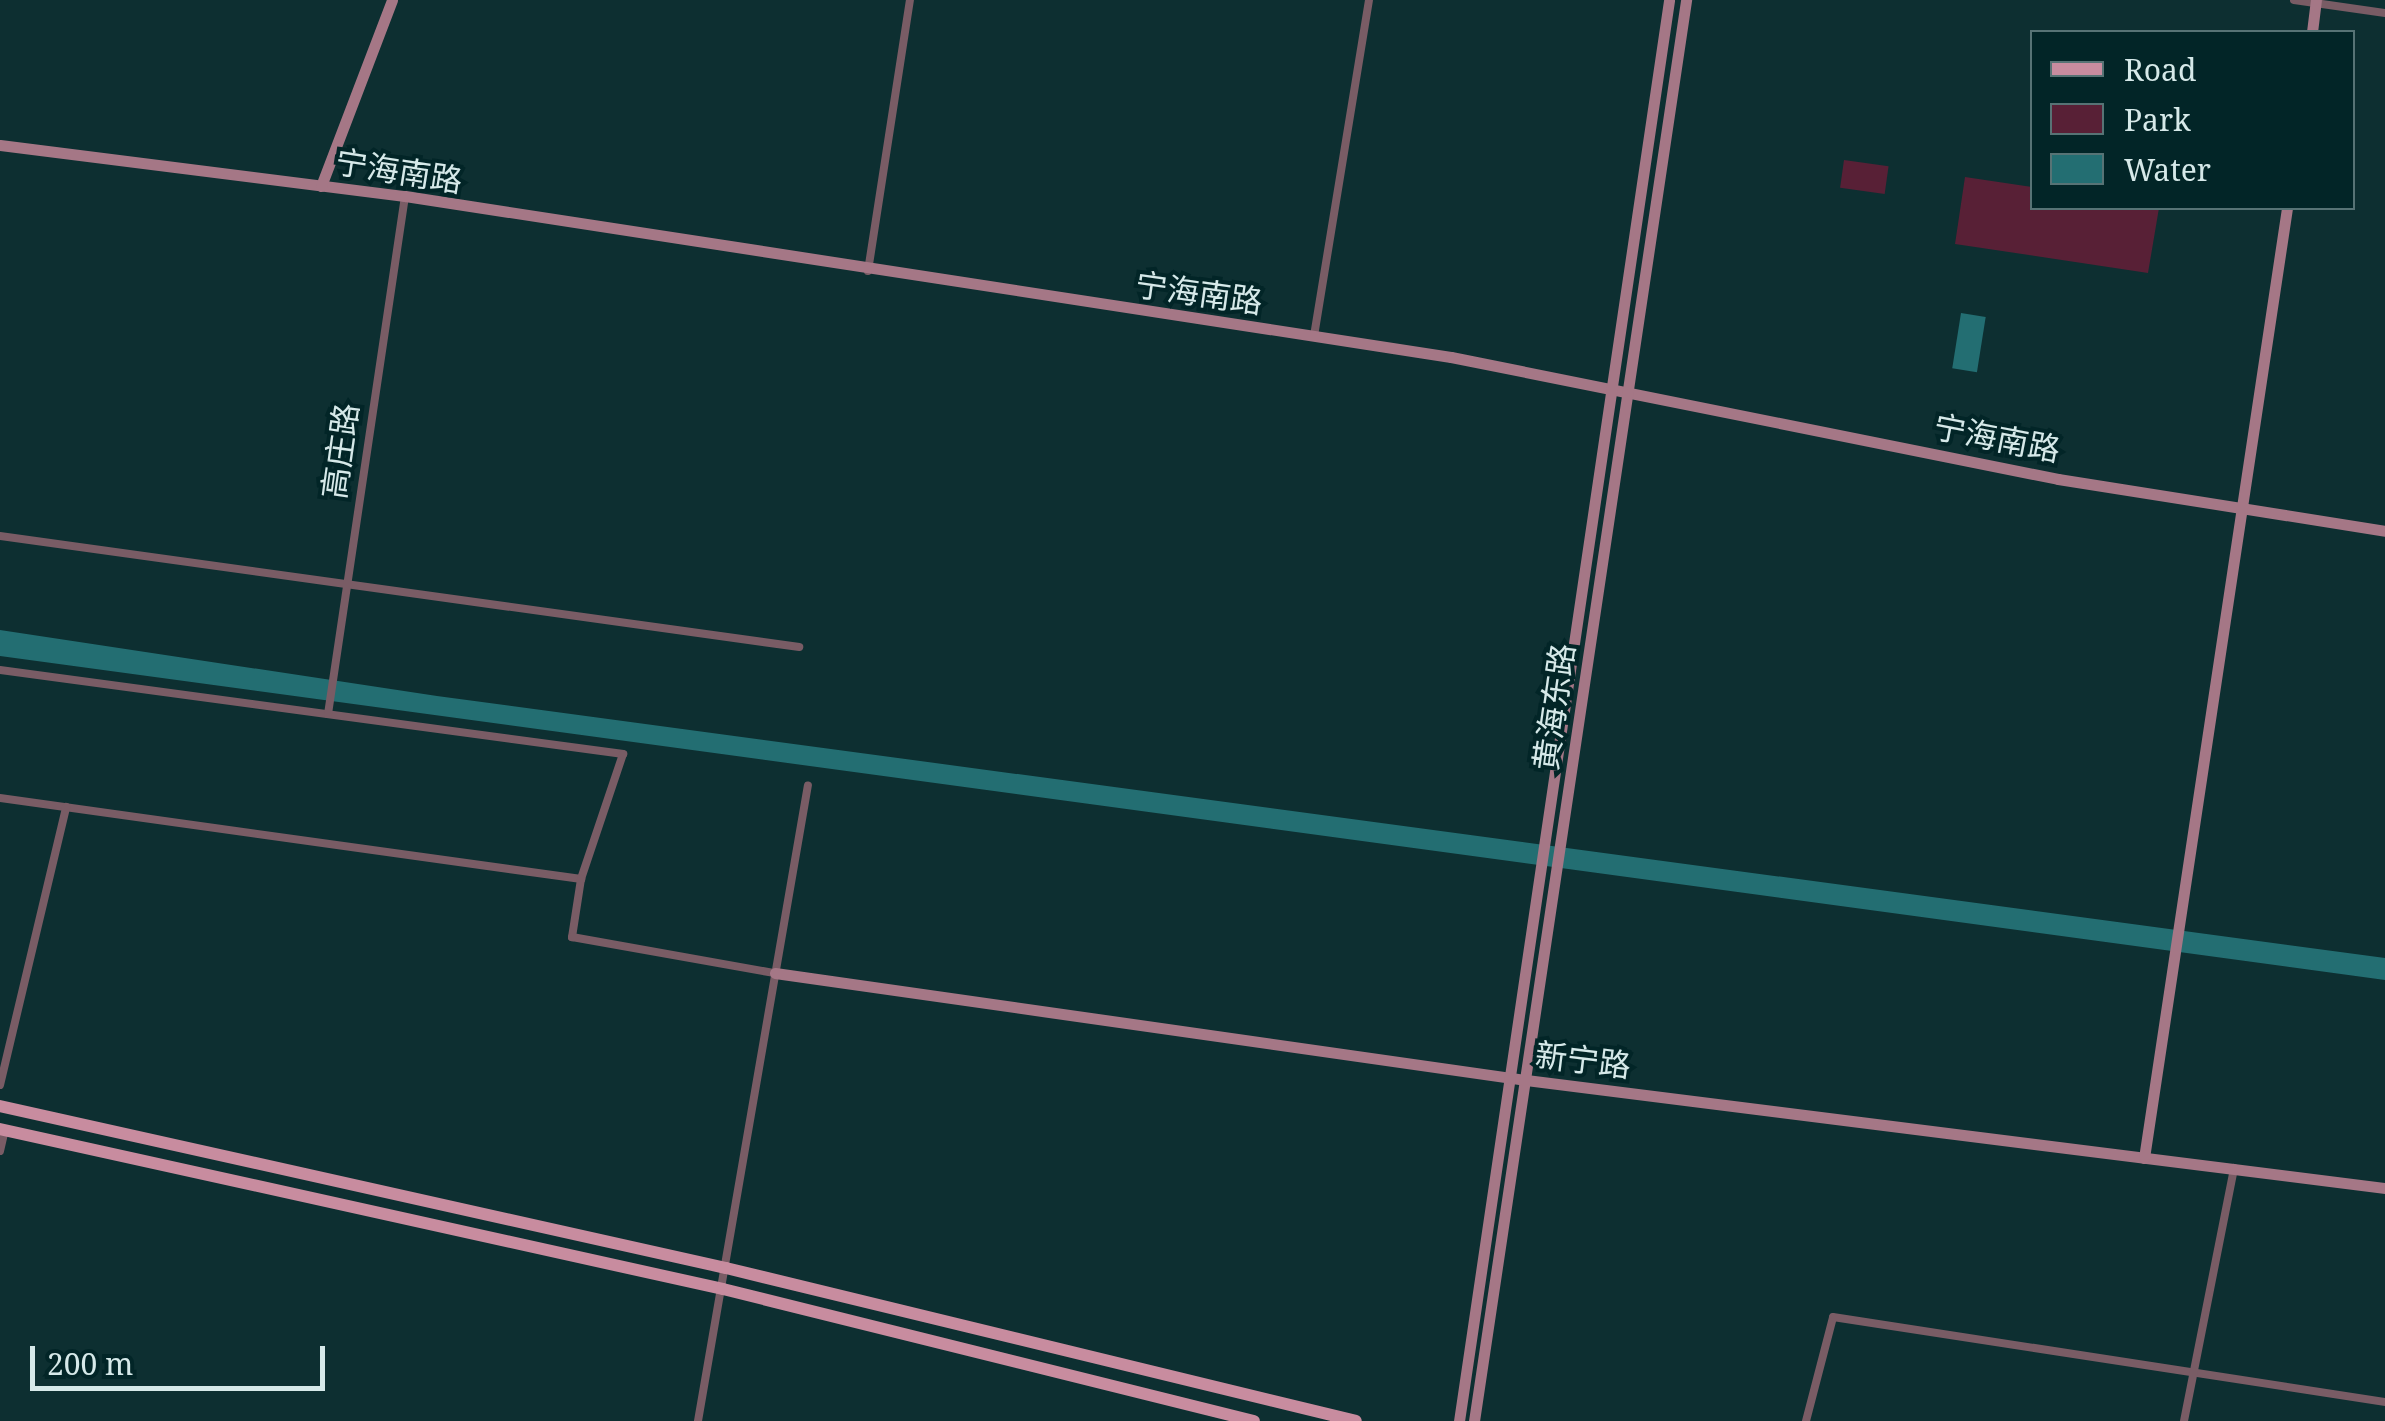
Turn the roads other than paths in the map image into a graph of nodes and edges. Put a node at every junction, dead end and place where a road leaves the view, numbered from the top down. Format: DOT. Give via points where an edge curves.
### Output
graph roads {
  1 [pos="392,0"];
  2 [pos="910,0"];
  3 [pos="1370,0"];
  4 [pos="1670,0"];
  5 [pos="1686,0"];
  6 [pos="2294,0"];
  7 [pos="2316,2"];
  8 [pos="2385,14"];
  9 [pos="2312,30"];
  10 [pos="0,145"];
  11 [pos="322,186"];
  12 [pos="405,196"];
  13 [pos="2287,210"];
  14 [pos="868,271"];
  15 [pos="1314,337"];
  16 [pos="1613,388"];
  17 [pos="1629,392"];
  18 [pos="2245,508"];
  19 [pos="2385,530"];
  20 [pos="0,536"];
  21 [pos="349,584"];
  22 [pos="799,646"];
  23 [pos="0,670"];
  24 [pos="329,712"];
  25 [pos="808,785"];
  26 [pos="0,798"];
  27 [pos="66,807"];
  28 [pos="1557,832"];
  29 [pos="582,879"];
  30 [pos="775,972"];
  31 [pos="1520,1079"];
  32 [pos="0,1085"];
  33 [pos="0,1106"];
  34 [pos="2,1130"];
  35 [pos="0,1152"];
  36 [pos="2144,1158"];
  37 [pos="2234,1168"];
  38 [pos="2385,1188"];
  39 [pos="726,1268"];
  40 [pos="723,1290"];
  41 [pos="2194,1374"];
  42 [pos="2385,1402"];
  43 [pos="698,1421"];
  44 [pos="1254,1421"];
  45 [pos="1356,1421"];
  46 [pos="1459,1421"];
  47 [pos="1474,1421"];
  48 [pos="1806,1421"];
  49 [pos="2184,1421"];
  1 -- 11 [label="street"];
  2 -- 14 [label="street"];
  3 -- 15 [label="street"];
  4 -- 16 [label="street, 黄海东路"];
  5 -- 17 [label="street, 黄海东路"];
  6 -- 7 [label="street"];
  7 -- 8 [label="street"];
  7 -- 9 [label="street"];
  10 -- 11 [label="street, 宁海南路"];
  11 -- 12 [label="street, 宁海南路"];
  12 -- 14 [label="street, 宁海南路"];
  12 -- 21 [label="street, 高庄路"];
  13 -- 18 [label="street"];
  14 -- 15 [label="street, 宁海南路"];
  15 -- 16 [label="street, 宁海南路"];
  16 -- 17 [label="street, 宁海南路"];
  16 -- 28 [label="street, 黄海东路"];
  17 -- 18 [label="street, 宁海南路" via="2058,478"];
  17 -- 28 [label="street, 黄海东路"];
  18 -- 19 [label="street, 宁海南路"];
  18 -- 36 [label="street"];
  20 -- 21 [label="street"];
  21 -- 22 [label="street"];
  21 -- 24 [label="street, 高庄路"];
  23 -- 24 [label="street"];
  24 -- 29 [label="street" via="623,754"];
  25 -- 30 [label="street"];
  26 -- 27 [label="street"];
  27 -- 29 [label="street"];
  27 -- 32 [label="street"];
  28 -- 31 [label="street, 黄海东路"];
  29 -- 30 [label="street" via="572,936"];
  30 -- 31 [label="street, 新宁路"];
  30 -- 39 [label="street"];
  31 -- 36 [label="street, 新宁路"];
  31 -- 46 [label="street, 黄海东路"];
  31 -- 47 [label="street, 黄海东路"];
  33 -- 39 [label="main road"];
  34 -- 35 [label="street"];
  34 -- 40 [label="main road"];
  36 -- 37 [label="street, 新宁路"];
  37 -- 38 [label="street, 新宁路"];
  37 -- 41 [label="street"];
  39 -- 40 [label="street"];
  39 -- 45 [label="main road"];
  40 -- 43 [label="street"];
  40 -- 44 [label="main road"];
  41 -- 42 [label="street"];
  41 -- 48 [label="street" via="1833,1317"];
  41 -- 49 [label="street"];
}
